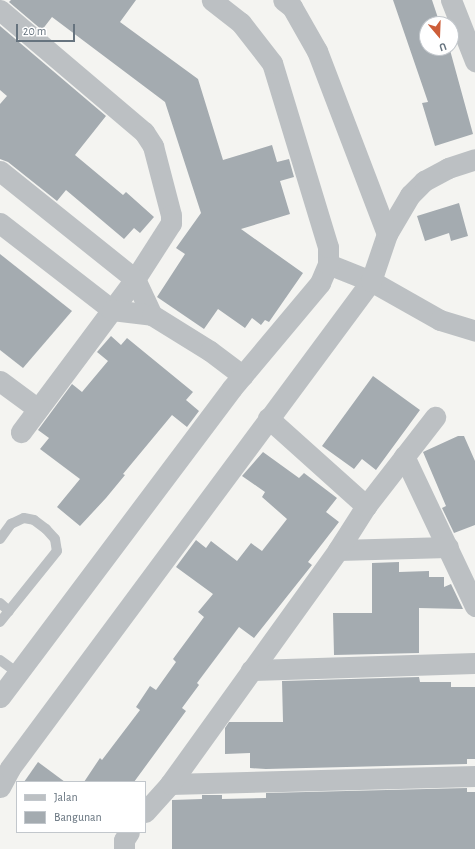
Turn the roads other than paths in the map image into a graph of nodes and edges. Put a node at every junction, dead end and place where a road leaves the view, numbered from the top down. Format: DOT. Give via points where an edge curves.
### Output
graph roads {
  1 [pos="212,0"];
  2 [pos="283,0"];
  3 [pos="451,0"];
  4 [pos="0,10"];
  5 [pos="475,60"];
  6 [pos="475,159"];
  7 [pos="0,171"];
  8 [pos="0,223"];
  9 [pos="387,234"];
  10 [pos="328,264"];
  11 [pos="135,279"];
  12 [pos="371,281"];
  13 [pos="112,310"];
  14 [pos="152,315"];
  15 [pos="475,331"];
  16 [pos="243,376"];
  17 [pos="0,381"];
  18 [pos="38,409"];
  19 [pos="268,418"];
  20 [pos="435,418"];
  21 [pos="21,432"];
  22 [pos="404,456"];
  23 [pos="366,506"];
  24 [pos="0,539"];
  25 [pos="448,547"];
  26 [pos="338,550"];
  27 [pos="0,603"];
  28 [pos="475,606"];
  29 [pos="9,611"];
  30 [pos="0,622"];
  31 [pos="0,660"];
  32 [pos="475,663"];
  33 [pos="251,670"];
  34 [pos="18,673"];
  35 [pos="0,697"];
  36 [pos="475,776"];
  37 [pos="170,784"];
  38 [pos="0,787"];
  39 [pos="146,811"];
  40 [pos="128,833"];
  41 [pos="124,849"];
  1 -- 10 [label="street" via="241,23 272,63 328,247"];
  2 -- 9 [label="street" via="292,7 317,51"];
  3 -- 5 [label="street"];
  4 -- 11 [label="street" via="144,132 153,146 170,208 171,223"];
  6 -- 9 [label="street" via="448,168 424,182 410,195"];
  7 -- 11 [label="street"];
  8 -- 13 [label="street"];
  9 -- 12 [label="street"];
  10 -- 12 [label="street"];
  10 -- 16 [label="street" via="320,283"];
  11 -- 13 [label="street"];
  11 -- 14 [label="street"];
  12 -- 15 [label="street" via="440,320"];
  12 -- 19 [label="street"];
  13 -- 14 [label="street"];
  13 -- 18 [label="street"];
  14 -- 16 [label="street" via="210,351"];
  16 -- 34 [label="street"];
  17 -- 18 [label="street"];
  18 -- 21 [label="street"];
  19 -- 23 [label="street"];
  19 -- 38 [label="street" via="10,768"];
  20 -- 22 [label="street"];
  22 -- 23 [label="street"];
  22 -- 25 [label="street"];
  23 -- 26 [label="street"];
  24 -- 29 [label="lane" via="11,524 24,518 46,529 55,539 57,550"];
  25 -- 26 [label="street"];
  25 -- 28 [label="street"];
  26 -- 33 [label="street"];
  27 -- 29 [label="lane"];
  29 -- 30 [label="lane"];
  31 -- 34 [label="lane"];
  32 -- 33 [label="street"];
  33 -- 37 [label="street"];
  34 -- 35 [label="street"];
  36 -- 37 [label="street"];
  37 -- 39 [label="street"];
  40 -- 41 [label="street" via="124,840"];
}
